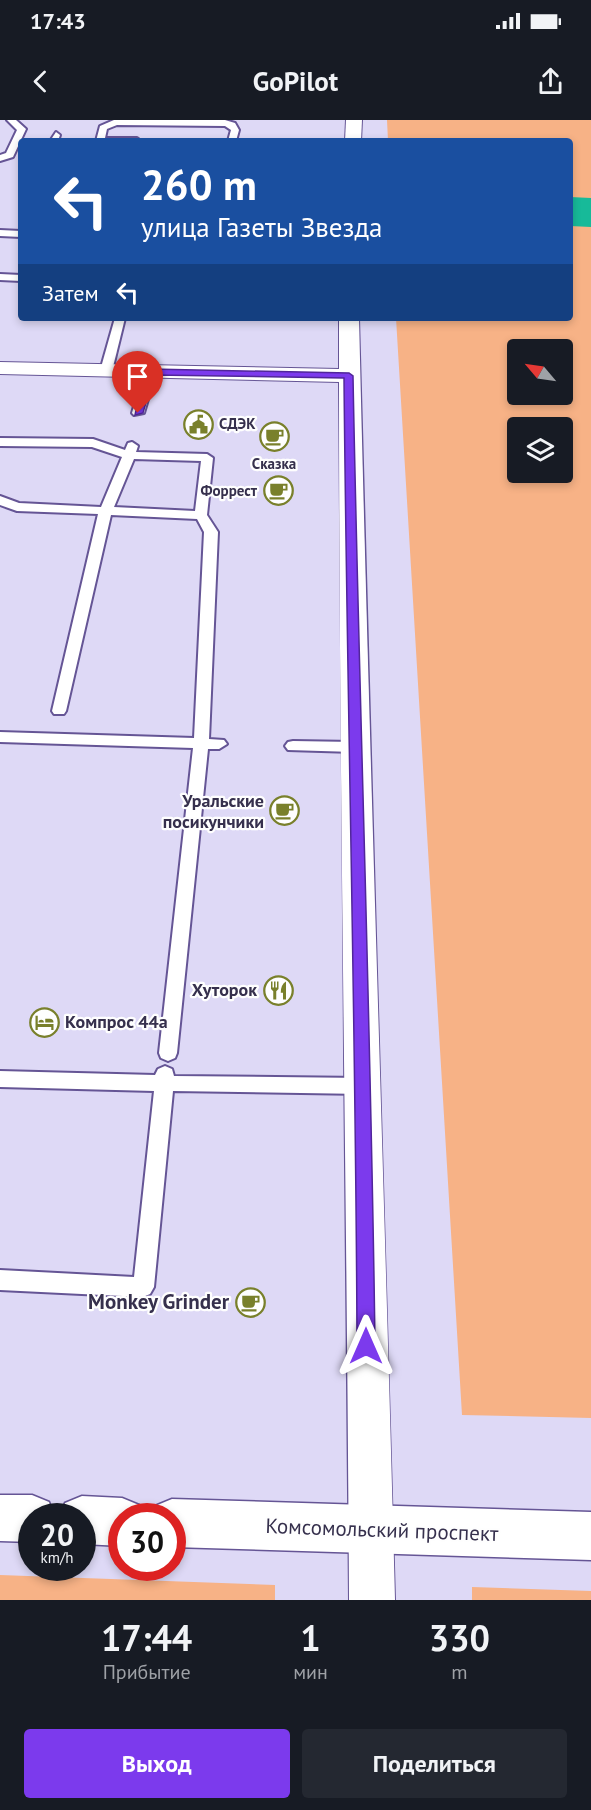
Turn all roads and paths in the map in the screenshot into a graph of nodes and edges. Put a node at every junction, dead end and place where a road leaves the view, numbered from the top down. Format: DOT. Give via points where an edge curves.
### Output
graph roads {
  1 [pos="11,120"];
  2 [pos="354,120"];
  3 [pos="20,138"];
  4 [pos="101,138"];
  5 [pos="233,138"];
  6 [pos="353,138"];
  7 [pos="16,153"];
  8 [pos="0,158"];
  9 [pos="0,233"];
  10 [pos="18,234"];
  11 [pos="0,277"];
  12 [pos="18,278"];
  13 [pos="119,321"];
  14 [pos="349,321"];
  15 [pos="0,368"];
  16 [pos="106,371"];
  17 [pos="150,372"];
  18 [pos="349,376"];
  19 [pos="138,413"];
  20 [pos="0,442"];
  21 [pos="130,451"];
  22 [pos="0,500"];
  23 [pos="104,510"];
  24 [pos="201,514"];
  25 [pos="59,711"];
  26 [pos="0,737"];
  27 [pos="201,743"];
  28 [pos="219,744"];
  29 [pos="293,746"];
  30 [pos="354,747"];
  31 [pos="168,1053"];
  32 [pos="165,1078"];
  33 [pos="0,1079"];
  34 [pos="364,1086"];
  35 [pos="0,1280"];
  36 [pos="0,1518"];
  37 [pos="18,1519"];
  38 [pos="186,1523"];
  39 [pos="369,1528"];
  40 [pos="591,1536"];
  41 [pos="372,1600"];
  1 -- 3 [label="lane" via="22,129"];
  2 -- 6 [label="street"];
  4 -- 5 [label="lane" via="103,128 116,122 225,123 235,130"];
  7 -- 8 [label="lane"];
  9 -- 10 [label="lane"];
  11 -- 12 [label="lane"];
  13 -- 16 [label="lane"];
  14 -- 18 [label="street"];
  15 -- 16 [label="street"];
  16 -- 17 [label="street"];
  17 -- 18 [label="street"];
  17 -- 19 [label="lane"];
  18 -- 30 [label="street"];
  20 -- 21 [label="lane" via="93,443"];
  21 -- 23 [label="lane"];
  21 -- 24 [label="lane" via="207,458"];
  22 -- 23 [label="lane" via="18,507"];
  23 -- 24 [label="lane"];
  23 -- 25 [label="lane"];
  24 -- 27 [label="lane" via="211,532"];
  26 -- 27 [label="lane"];
  27 -- 28 [label="lane"];
  27 -- 31 [label="lane"];
  29 -- 30 [label="lane"];
  30 -- 34 [label="street"];
  32 -- 33 [label="lane"];
  32 -- 34 [label="lane"];
  32 -- 35 [label="lane" via="142,1287"];
  34 -- 39 [label="street"];
  36 -- 37 [label="main road"];
  38 -- 39 [label="main road, Комсомольский проспект"];
  39 -- 40 [label="main road, Комсомольский проспект"];
  39 -- 41 [label="street"];
}
